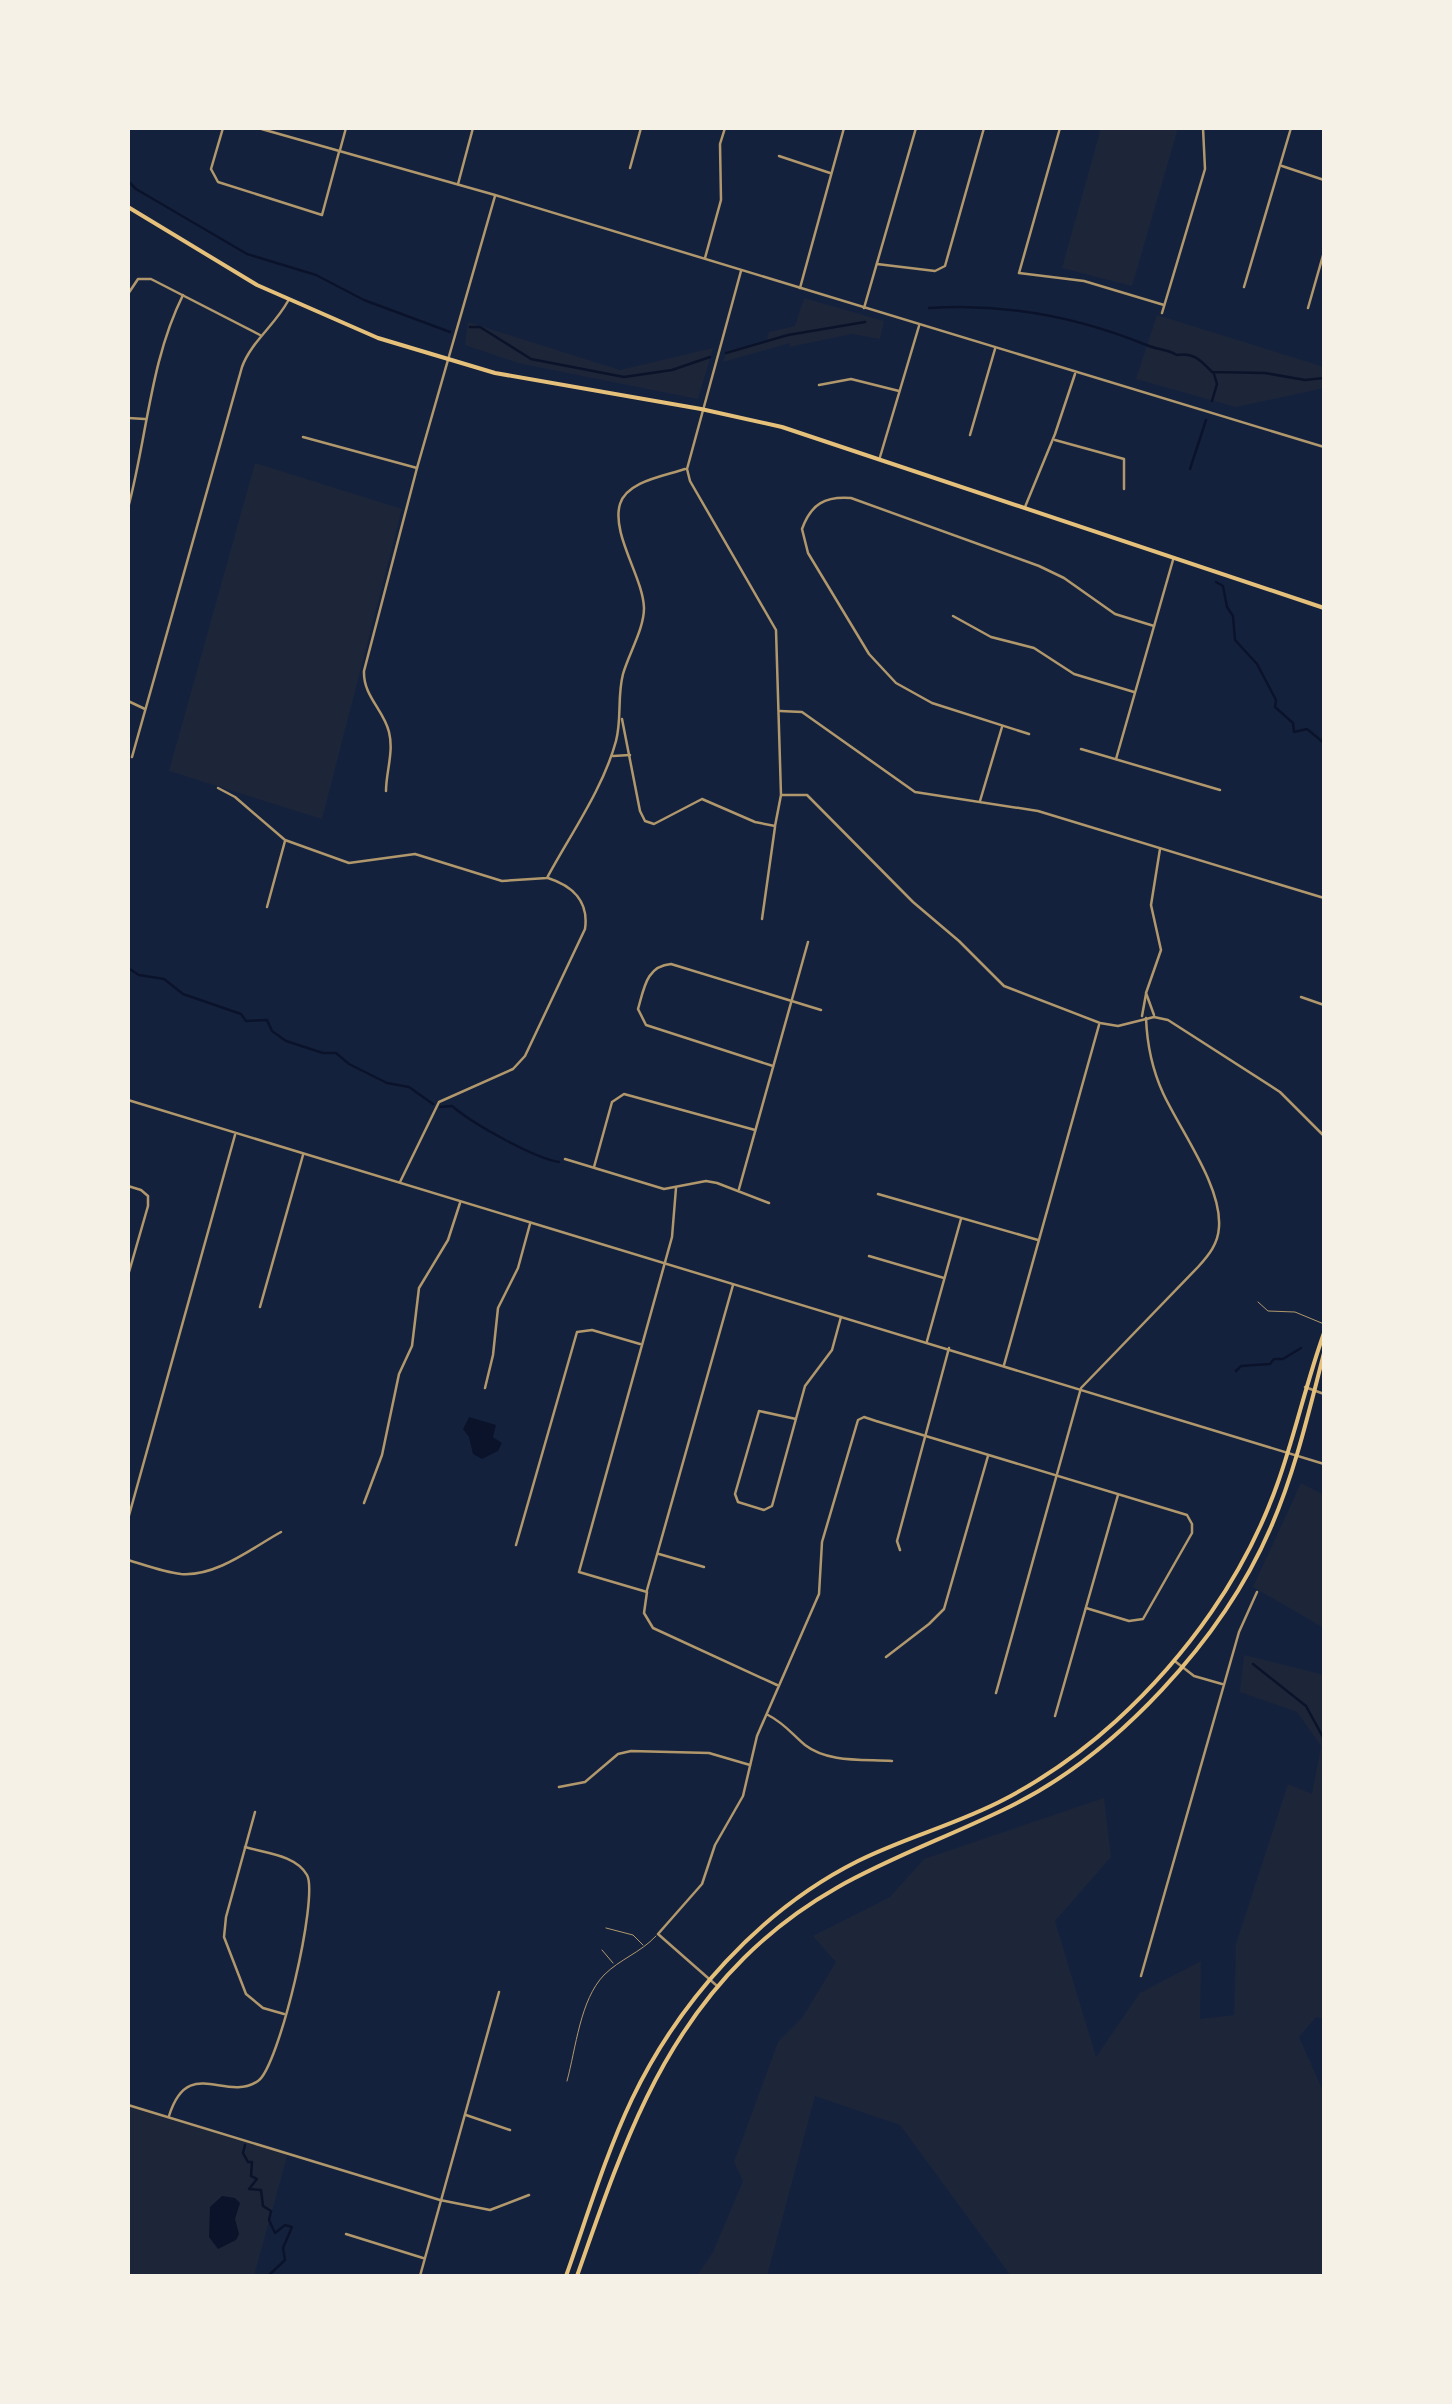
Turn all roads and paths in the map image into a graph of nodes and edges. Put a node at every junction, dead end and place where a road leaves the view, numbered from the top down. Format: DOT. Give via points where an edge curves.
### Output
graph roads {
  1 [pos="223,128"];
  2 [pos="258,128"];
  3 [pos="346,128"];
  4 [pos="473,128"];
  5 [pos="642,128"];
  6 [pos="725,128"];
  7 [pos="844,128"];
  8 [pos="916,128"];
  9 [pos="984,128"];
  10 [pos="1060,128"];
  11 [pos="1203,128"];
  12 [pos="1291,128"];
  13 [pos="339,152"];
  14 [pos="779,156"];
  15 [pos="1280,166"];
  16 [pos="630,168"];
  17 [pos="831,174"];
  18 [pos="1324,180"];
  19 [pos="458,184"];
  20 [pos="495,195"];
  21 [pos="128,207"];
  22 [pos="1324,252"];
  23 [pos="704,260"];
  24 [pos="877,264"];
  25 [pos="741,271"];
  26 [pos="1244,287"];
  27 [pos="800,288"];
  28 [pos="128,294"];
  29 [pos="183,296"];
  30 [pos="288,300"];
  31 [pos="1164,305"];
  32 [pos="864,308"];
  33 [pos="1308,308"];
  34 [pos="1162,312"];
  35 [pos="919,324"];
  36 [pos="262,337"];
  37 [pos="995,348"];
  38 [pos="448,361"];
  39 [pos="1075,372"];
  40 [pos="819,385"];
  41 [pos="899,391"];
  42 [pos="701,409"];
  43 [pos="128,418"];
  44 [pos="146,418"];
  45 [pos="970,435"];
  46 [pos="303,437"];
  47 [pos="1053,440"];
  48 [pos="1324,447"];
  49 [pos="880,459"];
  50 [pos="416,468"];
  51 [pos="687,469"];
  52 [pos="1124,489"];
  53 [pos="128,508"];
  54 [pos="1025,508"];
  55 [pos="1174,559"];
  56 [pos="1324,608"];
  57 [pos="953,616"];
  58 [pos="1154,626"];
  59 [pos="1136,693"];
  60 [pos="128,701"];
  61 [pos="146,709"];
  62 [pos="778,710"];
  63 [pos="622,719"];
  64 [pos="1002,726"];
  65 [pos="1030,734"];
  66 [pos="1081,749"];
  67 [pos="630,755"];
  68 [pos="612,756"];
  69 [pos="132,757"];
  70 [pos="1116,760"];
  71 [pos="218,788"];
  72 [pos="1220,790"];
  73 [pos="386,791"];
  74 [pos="781,795"];
  75 [pos="980,802"];
  76 [pos="775,826"];
  77 [pos="285,840"];
  78 [pos="1160,848"];
  79 [pos="546,878"];
  80 [pos="1324,898"];
  81 [pos="267,907"];
  82 [pos="762,919"];
  83 [pos="808,942"];
  84 [pos="1146,993"];
  85 [pos="1300,996"];
  86 [pos="792,1001"];
  87 [pos="1324,1006"];
  88 [pos="821,1010"];
  89 [pos="1154,1017"];
  90 [pos="1144,1018"];
  91 [pos="1100,1023"];
  92 [pos="773,1066"];
  93 [pos="128,1100"];
  94 [pos="756,1130"];
  95 [pos="236,1133"];
  96 [pos="1324,1136"];
  97 [pos="303,1153"];
  98 [pos="565,1158"];
  99 [pos="594,1168"];
  100 [pos="400,1182"];
  101 [pos="128,1186"];
  102 [pos="676,1188"];
  103 [pos="739,1189"];
  104 [pos="878,1194"];
  105 [pos="461,1202"];
  106 [pos="769,1203"];
  107 [pos="961,1217"];
  108 [pos="530,1222"];
  109 [pos="1038,1240"];
  110 [pos="869,1256"];
  111 [pos="665,1263"];
  112 [pos="129,1272"];
  113 [pos="944,1278"];
  114 [pos="733,1284"];
  115 [pos="1258,1302"];
  116 [pos="260,1307"];
  117 [pos="842,1316"];
  118 [pos="1324,1324"];
  119 [pos="1324,1333"];
  120 [pos="927,1342"];
  121 [pos="642,1344"];
  122 [pos="949,1348"];
  123 [pos="1324,1353"];
  124 [pos="1004,1365"];
  125 [pos="485,1388"];
  126 [pos="1081,1388"];
  127 [pos="1305,1388"];
  128 [pos="1314,1390"];
  129 [pos="1324,1394"];
  130 [pos="796,1419"];
  131 [pos="925,1436"];
  132 [pos="1287,1451"];
  133 [pos="988,1454"];
  134 [pos="1296,1454"];
  135 [pos="1324,1464"];
  136 [pos="1056,1475"];
  137 [pos="1118,1494"];
  138 [pos="364,1503"];
  139 [pos="129,1510"];
  140 [pos="128,1519"];
  141 [pos="282,1532"];
  142 [pos="516,1545"];
  143 [pos="900,1550"];
  144 [pos="658,1554"];
  145 [pos="128,1560"];
  146 [pos="704,1567"];
  147 [pos="646,1592"];
  148 [pos="1257,1592"];
  149 [pos="1086,1608"];
  150 [pos="886,1657"];
  151 [pos="1172,1660"];
  152 [pos="1180,1666"];
  153 [pos="1224,1685"];
  154 [pos="779,1686"];
  155 [pos="996,1693"];
  156 [pos="766,1714"];
  157 [pos="1056,1716"];
  158 [pos="892,1761"];
  159 [pos="751,1765"];
  160 [pos="559,1786"];
  161 [pos="255,1812"];
  162 [pos="245,1847"];
  163 [pos="606,1928"];
  164 [pos="658,1934"];
  165 [pos="645,1947"];
  166 [pos="602,1950"];
  167 [pos="614,1966"];
  168 [pos="1141,1976"];
  169 [pos="710,1979"];
  170 [pos="718,1986"];
  171 [pos="499,1992"];
  172 [pos="285,2014"];
  173 [pos="567,2080"];
  174 [pos="128,2105"];
  175 [pos="464,2115"];
  176 [pos="168,2117"];
  177 [pos="510,2130"];
  178 [pos="529,2195"];
  179 [pos="440,2200"];
  180 [pos="346,2234"];
  181 [pos="425,2258"];
  182 [pos="420,2276"];
  183 [pos="566,2276"];
  184 [pos="576,2276"];
  1 -- 13 [label="street" via="211,169 218,182 322,216"];
  2 -- 13 [label="street"];
  3 -- 13 [label="street"];
  4 -- 19 [label="street"];
  5 -- 16 [label="street"];
  6 -- 23 [label="street" via="722,200"];
  7 -- 17 [label="street"];
  8 -- 24 [label="street"];
  9 -- 24 [label="street" via="945,266 935,271"];
  10 -- 31 [label="street" via="1019,273 1084,281"];
  11 -- 31 [label="street" via="1205,169"];
  12 -- 15 [label="street"];
  13 -- 19 [label="street"];
  14 -- 17 [label="street"];
  15 -- 18 [label="street"];
  15 -- 26 [label="street"];
  17 -- 27 [label="street"];
  19 -- 20 [label="street"];
  20 -- 23 [label="street"];
  20 -- 38 [label="street"];
  21 -- 30 [label="main road"];
  22 -- 33 [label="street"];
  23 -- 25 [label="street"];
  24 -- 32 [label="street"];
  25 -- 27 [label="street"];
  25 -- 42 [label="street"];
  27 -- 32 [label="street"];
  28 -- 29 [label="street" via="144,278"];
  29 -- 36 [label="street"];
  29 -- 44 [label="street"];
  30 -- 36 [label="street"];
  30 -- 38 [label="main road"];
  31 -- 34 [label="street"];
  32 -- 35 [label="street"];
  35 -- 37 [label="street"];
  35 -- 41 [label="street"];
  36 -- 61 [label="street" via="242,367"];
  37 -- 39 [label="street"];
  37 -- 45 [label="street"];
  38 -- 42 [label="main road"];
  38 -- 50 [label="street"];
  39 -- 47 [label="street"];
  39 -- 48 [label="street"];
  40 -- 41 [label="street" via="851,379"];
  41 -- 49 [label="street"];
  42 -- 49 [label="main road"];
  42 -- 51 [label="street"];
  43 -- 44 [label="street"];
  44 -- 53 [label="street"];
  46 -- 50 [label="street"];
  47 -- 52 [label="street" via="1124,459"];
  47 -- 54 [label="street"];
  49 -- 54 [label="main road"];
  50 -- 73 [label="street" via="364,671 364,685 389,730"];
  51 -- 62 [label="street" via="776,630"];
  51 -- 63 [label="street" via="626,492 620,504 644,613 622,681"];
  54 -- 55 [label="main road"];
  55 -- 56 [label="main road"];
  55 -- 58 [label="street"];
  57 -- 59 [label="street" via="991,637 1034,648 1074,674"];
  58 -- 59 [label="street"];
  58 -- 64 [label="street" via="1116,614 1039,566 851,498 814,506 802,528 808,553 881,669 914,696"];
  59 -- 70 [label="street"];
  60 -- 61 [label="street"];
  61 -- 69 [label="street"];
  62 -- 74 [label="street"];
  62 -- 75 [label="street" via="802,712 915,792"];
  63 -- 67 [label="street"];
  63 -- 68 [label="street"];
  64 -- 65 [label="street"];
  64 -- 75 [label="street"];
  66 -- 70 [label="street"];
  67 -- 68 [label="street"];
  67 -- 76 [label="street" via="642,818 650,824 702,800"];
  68 -- 79 [label="street"];
  70 -- 72 [label="street"];
  71 -- 77 [label="street"];
  74 -- 76 [label="street"];
  74 -- 91 [label="street" via="807,795 996,980"];
  75 -- 78 [label="street" via="1038,811"];
  76 -- 82 [label="street"];
  77 -- 79 [label="street" via="350,863 415,854 502,881"];
  77 -- 81 [label="street"];
  78 -- 80 [label="street"];
  78 -- 84 [label="street" via="1151,904 1161,950"];
  79 -- 100 [label="street" via="579,896 587,917 526,1056 513,1069 440,1102"];
  83 -- 86 [label="street"];
  84 -- 89 [label="street"];
  84 -- 90 [label="street"];
  85 -- 87 [label="street"];
  86 -- 88 [label="street"];
  86 -- 92 [label="street"];
  86 -- 92 [label="street" via="671,964 656,967 638,1009 646,1026"];
  89 -- 90 [label="street"];
  89 -- 96 [label="street" via="1250,1070"];
  90 -- 91 [label="street" via="1118,1026"];
  90 -- 126 [label="street" via="1162,1090 1216,1202 1218,1238 1212,1252"];
  91 -- 109 [label="street"];
  92 -- 94 [label="street"];
  93 -- 95 [label="street"];
  94 -- 99 [label="street" via="624,1094 615,1099"];
  94 -- 103 [label="street"];
  95 -- 97 [label="street"];
  95 -- 139 [label="street"];
  97 -- 100 [label="street"];
  97 -- 116 [label="street"];
  98 -- 99 [label="street"];
  99 -- 102 [label="street"];
  100 -- 105 [label="street"];
  101 -- 112 [label="street" via="148,1196"];
  102 -- 103 [label="street" via="706,1181"];
  102 -- 111 [label="street"];
  103 -- 106 [label="street"];
  104 -- 107 [label="street"];
  105 -- 108 [label="street"];
  105 -- 138 [label="street" via="419,1288 412,1346"];
  107 -- 109 [label="street"];
  107 -- 113 [label="street"];
  108 -- 111 [label="street"];
  108 -- 125 [label="street" via="498,1308"];
  109 -- 124 [label="street"];
  110 -- 113 [label="street"];
  111 -- 114 [label="street"];
  111 -- 121 [label="street"];
  113 -- 120 [label="street"];
  114 -- 117 [label="street"];
  114 -- 144 [label="street"];
  115 -- 118 [label="lane"];
  117 -- 120 [label="street"];
  117 -- 130 [label="street" via="828,1356 805,1386"];
  119 -- 127 [label="main road"];
  120 -- 122 [label="street"];
  121 -- 142 [label="street" via="577,1332"];
  121 -- 147 [label="street" via="578,1572"];
  122 -- 124 [label="street"];
  122 -- 131 [label="street"];
  123 -- 128 [label="main road"];
  124 -- 126 [label="street"];
  126 -- 132 [label="street"];
  126 -- 136 [label="street"];
  127 -- 128 [label="street"];
  127 -- 132 [label="main road"];
  128 -- 129 [label="street"];
  128 -- 134 [label="main road"];
  130 -- 130 [label="street" via="770,1508 738,1502 734,1494 759,1412"];
  131 -- 133 [label="street"];
  131 -- 143 [label="street" via="896,1540"];
  131 -- 154 [label="street" via="858,1420 820,1551 820,1594"];
  132 -- 134 [label="street"];
  132 -- 151 [label="main road" via="1241,1566"];
  133 -- 136 [label="street"];
  133 -- 150 [label="street" via="944,1609"];
  134 -- 135 [label="street"];
  134 -- 152 [label="main road" via="1250,1570"];
  136 -- 137 [label="street"];
  136 -- 155 [label="street"];
  137 -- 149 [label="street"];
  137 -- 149 [label="street" via="1182,1513 1192,1534 1144,1619"];
  139 -- 140 [label="street"];
  141 -- 145 [label="street" via="199,1573"];
  144 -- 146 [label="street"];
  144 -- 147 [label="street"];
  147 -- 154 [label="street" via="646,1618 658,1633"];
  148 -- 153 [label="street"];
  149 -- 157 [label="street"];
  151 -- 152 [label="street"];
  151 -- 169 [label="main road" via="1079,1752 1003,1800 828,1879"];
  152 -- 153 [label="street"];
  152 -- 170 [label="main road" via="1125,1726 1068,1772 1008,1808 832,1888 766,1938"];
  153 -- 168 [label="street"];
  154 -- 156 [label="street"];
  156 -- 158 [label="street" via="826,1756"];
  156 -- 159 [label="street"];
  159 -- 160 [label="street" via="709,1753 631,1751 586,1782"];
  159 -- 164 [label="street" via="702,1884"];
  161 -- 162 [label="street"];
  162 -- 172 [label="street" via="224,1924 226,1944 246,1994"];
  162 -- 172 [label="street" via="294,1862 311,1888"];
  163 -- 165 [label="lane" via="633,1935"];
  164 -- 165 [label="lane"];
  164 -- 169 [label="street"];
  165 -- 167 [label="lane"];
  166 -- 167 [label="lane"];
  167 -- 173 [label="lane" via="594,1988"];
  169 -- 170 [label="street"];
  169 -- 183 [label="main road" via="633,2097"];
  170 -- 184 [label="main road" via="641,2103"];
  171 -- 175 [label="street"];
  172 -- 176 [label="street" via="272,2063 258,2081 188,2086"];
  174 -- 176 [label="street"];
  175 -- 177 [label="street"];
  175 -- 179 [label="street"];
  176 -- 179 [label="street"];
  178 -- 179 [label="street" via="490,2210"];
  179 -- 181 [label="street"];
  180 -- 181 [label="street"];
  181 -- 182 [label="street"];
}
